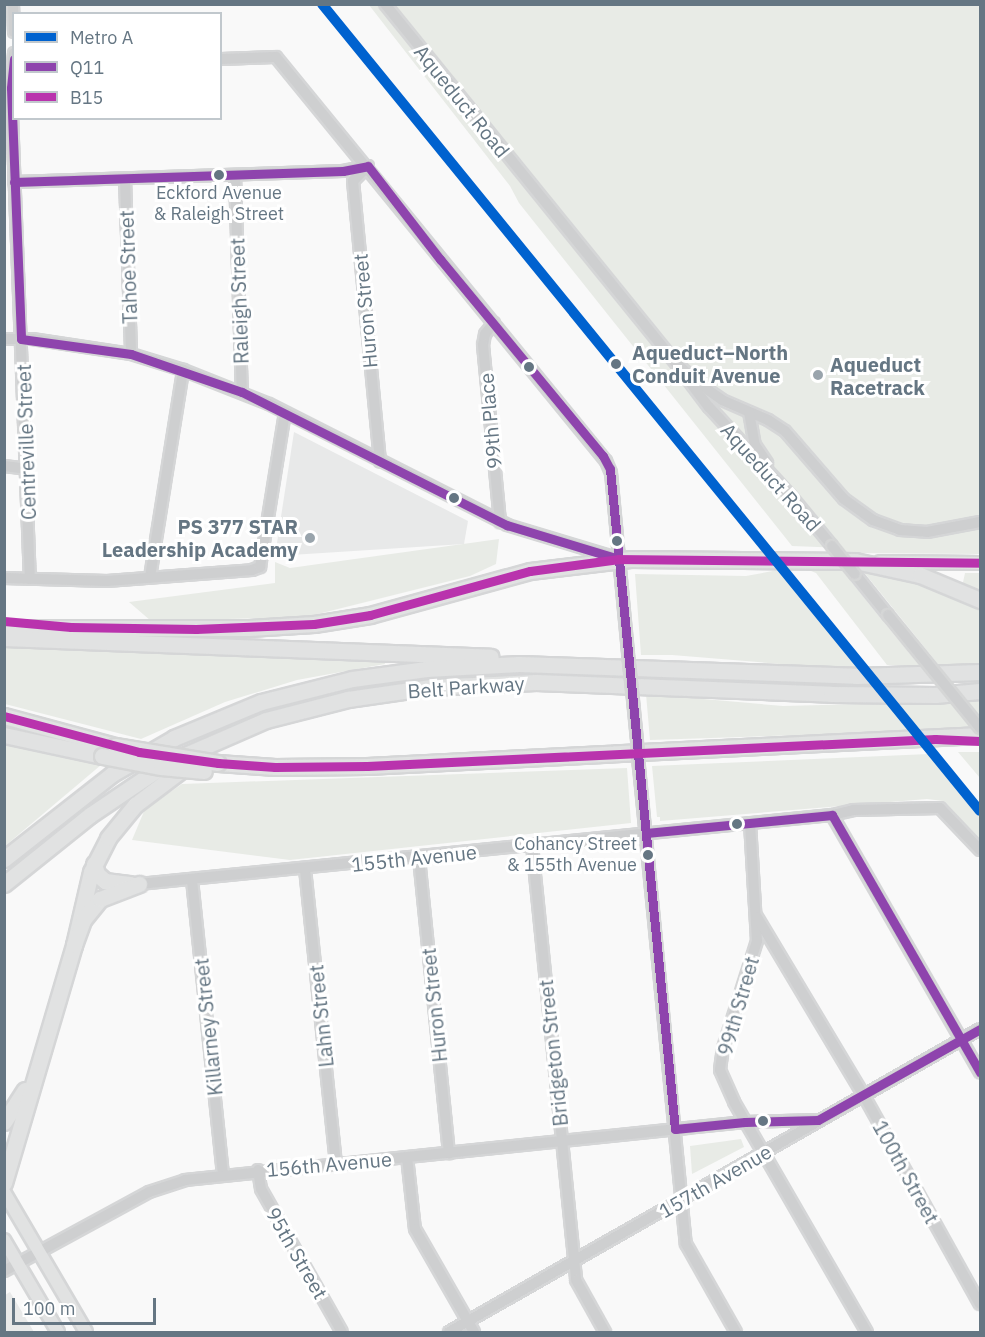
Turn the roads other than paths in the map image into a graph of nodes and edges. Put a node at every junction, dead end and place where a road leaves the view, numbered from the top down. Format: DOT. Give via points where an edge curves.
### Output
graph roads {
  1 [pos="385,4"];
  2 [pos="222,59"];
  3 [pos="10,70"];
  4 [pos="368,166"];
  5 [pos="236,175"];
  6 [pos="125,179"];
  7 [pos="14,182"];
  8 [pos="495,323"];
  9 [pos="4,339"];
  10 [pos="21,339"];
  11 [pos="131,354"];
  12 [pos="677,364"];
  13 [pos="183,370"];
  14 [pos="242,392"];
  15 [pos="285,412"];
  16 [pos="750,412"];
  17 [pos="380,462"];
  18 [pos="4,466"];
  19 [pos="27,469"];
  20 [pos="790,495"];
  21 [pos="500,522"];
  22 [pos="981,522"];
  23 [pos="619,559"];
  24 [pos="981,563"];
  25 [pos="855,568"];
  26 [pos="150,577"];
  27 [pos="4,578"];
  28 [pos="30,579"];
  29 [pos="981,600"];
  30 [pos="4,621"];
  31 [pos="71,627"];
  32 [pos="4,628"];
  33 [pos="4,638"];
  34 [pos="557,663"];
  35 [pos="981,672"];
  36 [pos="415,689"];
  37 [pos="981,691"];
  38 [pos="4,716"];
  39 [pos="981,728"];
  40 [pos="4,735"];
  41 [pos="981,735"];
  42 [pos="935,739"];
  43 [pos="981,741"];
  44 [pos="275,767"];
  45 [pos="832,815"];
  46 [pos="750,823"];
  47 [pos="646,833"];
  48 [pos="532,845"];
  49 [pos="981,850"];
  50 [pos="419,858"];
  51 [pos="4,859"];
  52 [pos="94,864"];
  53 [pos="305,869"];
  54 [pos="192,880"];
  55 [pos="4,884"];
  56 [pos="140,884"];
  57 [pos="757,917"];
  58 [pos="74,945"];
  59 [pos="981,1029"];
  60 [pos="962,1040"];
  61 [pos="41,1055"];
  62 [pos="981,1072"];
  63 [pos="864,1096"];
  64 [pos="818,1120"];
  65 [pos="4,1122"];
  66 [pos="745,1122"];
  67 [pos="675,1130"];
  68 [pos="562,1142"];
  69 [pos="449,1153"];
  70 [pos="763,1153"];
  71 [pos="407,1157"];
  72 [pos="336,1163"];
  73 [pos="258,1170"];
  74 [pos="223,1174"];
  75 [pos="4,1183"];
  76 [pos="4,1191"];
  77 [pos="682,1200"];
  78 [pos="4,1240"];
  79 [pos="38,1252"];
  80 [pos="574,1262"];
  81 [pos="18,1263"];
  82 [pos="4,1271"];
  83 [pos="981,1304"];
  84 [pos="468,1322"];
  85 [pos="58,1332"];
  86 [pos="86,1332"];
  87 [pos="342,1332"];
  88 [pos="449,1332"];
  89 [pos="474,1332"];
  90 [pos="605,1332"];
  91 [pos="736,1332"];
  92 [pos="867,1332"];
  1 -- 12 [label="street, Aqueduct Road"];
  2 -- 4 [label="street" via="276,57"];
  3 -- 7 [label="street, Centreville Street"];
  4 -- 5 [label="street" via="343,171"];
  4 -- 8 [label="street"];
  4 -- 17 [label="street, Huron Street" via="353,181"];
  5 -- 6 [label="street"];
  5 -- 14 [label="street, Raleigh Street"];
  6 -- 7 [label="street"];
  6 -- 11 [label="street, Tahoe Street"];
  7 -- 10 [label="street, Centreville Street"];
  8 -- 21 [label="street, 99th Place" via="485,334 483,346"];
  8 -- 23 [label="street" via="606,461 611,473"];
  9 -- 10 [label="street"];
  10 -- 11 [label="street"];
  10 -- 19 [label="street, Centreville Street"];
  11 -- 13 [label="street"];
  12 -- 16 [label="street, Aqueduct Road" via="714,395"];
  12 -- 20 [label="street, Aqueduct Road" via="709,407"];
  13 -- 14 [label="street"];
  13 -- 26 [label="street"];
  14 -- 15 [label="street"];
  15 -- 17 [label="street"];
  15 -- 26 [label="street" via="261,567"];
  16 -- 20 [label="street" via="755,445"];
  16 -- 22 [label="street, Aqueduct Road" via="791,436 844,499 873,520 900,530 927,532"];
  17 -- 21 [label="street"];
  18 -- 19 [label="street"];
  19 -- 28 [label="street, Centreville Street"];
  20 -- 25 [label="street, Aqueduct Road, bridge"];
  21 -- 23 [label="street"];
  23 -- 25 [label="highway"];
  23 -- 31 [label="highway" via="530,571 370,615 314,624"];
  23 -- 47 [label="street, bridge"];
  24 -- 25 [label="main road"];
  25 -- 29 [label="highway" via="920,575"];
  25 -- 39 [label="street, Aqueduct Road, bridge" via="888,615"];
  26 -- 28 [label="street"];
  27 -- 28 [label="street"];
  30 -- 31 [label="highway"];
  31 -- 32 [label="highway"];
  33 -- 34 [label="highway" via="469,655"];
  34 -- 35 [label="highway, Belt Parkway" via="856,676"];
  34 -- 51 [label="highway, Belt Parkway" via="389,673 315,687 252,705 191,730 135,760 65,809"];
  36 -- 37 [label="highway, Belt Parkway" via="553,682 848,695"];
  36 -- 52 [label="highway" via="286,724 190,764 127,812"];
  36 -- 55 [label="highway, Belt Parkway" via="299,710 187,753 117,795"];
  38 -- 44 [label="highway, bridge" via="115,746 218,763"];
  40 -- 44 [label="highway, bridge" via="161,767 204,771"];
  41 -- 42 [label="highway"];
  42 -- 43 [label="highway"];
  42 -- 44 [label="highway"];
  45 -- 46 [label="street, 155th Avenue"];
  45 -- 49 [label="street, 155th Avenue" via="853,810 940,808"];
  45 -- 60 [label="street"];
  46 -- 47 [label="street, 155th Avenue"];
  46 -- 57 [label="street, 99th Street"];
  47 -- 48 [label="street, 155th Avenue"];
  47 -- 67 [label="street"];
  48 -- 50 [label="street, 155th Avenue"];
  48 -- 68 [label="street, Bridgeton Street"];
  50 -- 53 [label="street, 155th Avenue"];
  50 -- 69 [label="street, Huron Street"];
  52 -- 56 [label="highway" via="105,881"];
  52 -- 58 [label="highway"];
  53 -- 54 [label="street, 155th Avenue"];
  53 -- 72 [label="street, Lahn Street"];
  54 -- 56 [label="street, 155th Avenue"];
  54 -- 74 [label="street, Killarney Street"];
  56 -- 58 [label="highway" via="96,902"];
  57 -- 63 [label="street, 100th Street"];
  57 -- 66 [label="street, 99th Street" via="757,941 723,1048 720,1070"];
  58 -- 61 [label="highway"];
  59 -- 60 [label="street, 157th Avenue"];
  60 -- 62 [label="street"];
  60 -- 63 [label="street, 157th Avenue"];
  61 -- 65 [label="highway" via="22,1097"];
  61 -- 75 [label="highway"];
  63 -- 64 [label="street, 157th Avenue"];
  63 -- 83 [label="street, 100th Street"];
  64 -- 66 [label="street, 156th Avenue"];
  64 -- 70 [label="street, 157th Avenue"];
  66 -- 67 [label="street, 156th Avenue"];
  66 -- 70 [label="street, 99th Street"];
  67 -- 68 [label="street, 156th Avenue"];
  67 -- 77 [label="street"];
  68 -- 69 [label="street, 156th Avenue"];
  68 -- 80 [label="street, Bridgeton Street"];
  69 -- 71 [label="street, 156th Avenue"];
  70 -- 77 [label="street, 157th Avenue"];
  70 -- 92 [label="street, 99th Street"];
  71 -- 72 [label="street, 156th Avenue"];
  71 -- 84 [label="street" via="415,1229"];
  72 -- 73 [label="street, 156th Avenue"];
  73 -- 74 [label="street, 156th Avenue"];
  73 -- 87 [label="street, 95th Street" via="261,1189"];
  74 -- 79 [label="street, 156th Avenue" via="160,1188"];
  76 -- 79 [label="main road"];
  77 -- 80 [label="street, 157th Avenue"];
  77 -- 91 [label="street" via="686,1244"];
  78 -- 81 [label="main road"];
  79 -- 81 [label="street, 156th Avenue"];
  79 -- 86 [label="main road"];
  80 -- 84 [label="street, 157th Avenue"];
  80 -- 90 [label="street, Bridgeton Street" via="576,1280"];
  81 -- 82 [label="street, 156th Avenue"];
  81 -- 85 [label="main road"];
  84 -- 88 [label="street, 157th Avenue"];
  84 -- 89 [label="street"];
}
